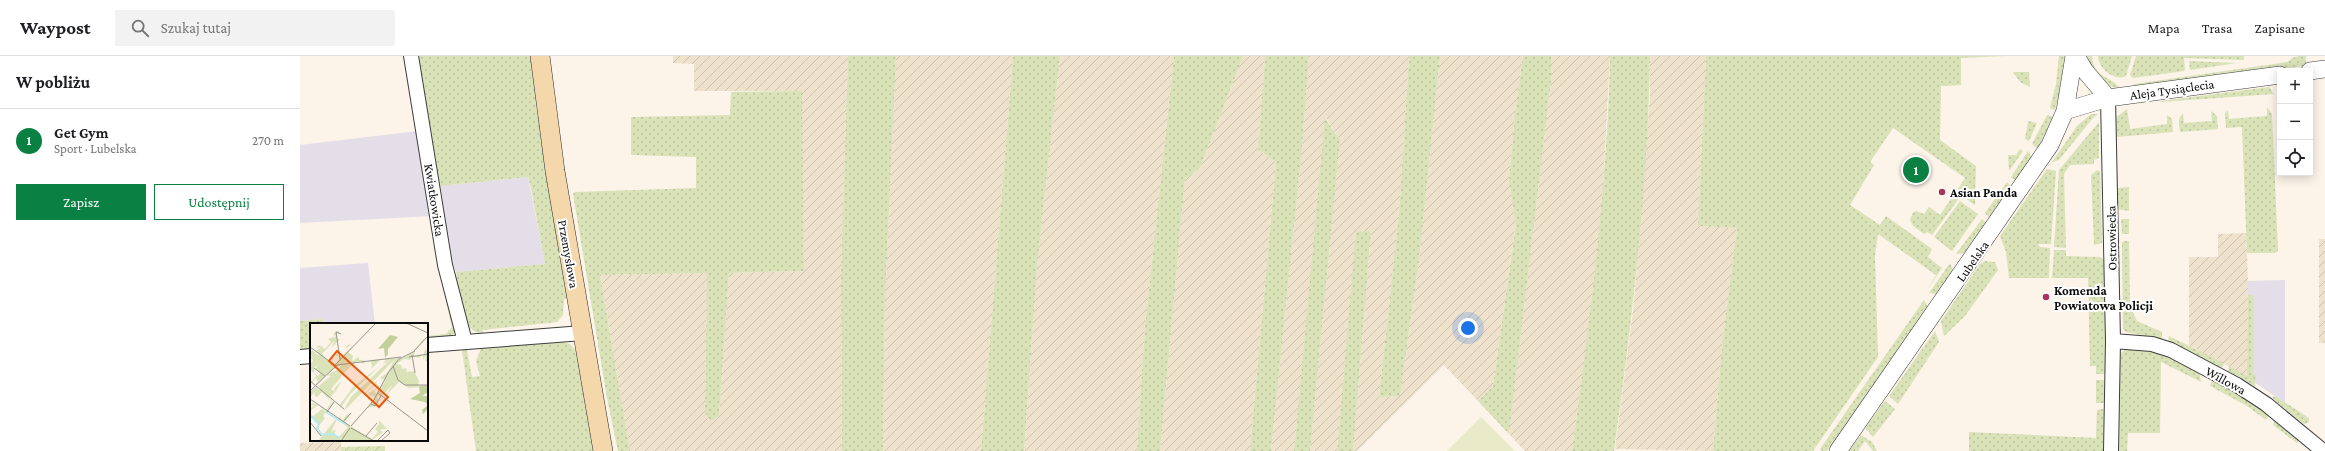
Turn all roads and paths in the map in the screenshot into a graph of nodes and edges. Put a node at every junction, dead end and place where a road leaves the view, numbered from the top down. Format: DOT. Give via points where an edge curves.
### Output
graph roads {
  1 [pos="411,56"];
  2 [pos="540,56"];
  3 [pos="2075,56"];
  4 [pos="2325,69"];
  5 [pos="2313,71"];
  6 [pos="2277,75"];
  7 [pos="2108,98"];
  8 [pos="2065,111"];
  9 [pos="583,332"];
  10 [pos="2113,341"];
  11 [pos="465,342"];
  12 [pos="428,345"];
  13 [pos="310,356"];
  14 [pos="300,357"];
  15 [pos="603,451"];
  16 [pos="1838,451"];
  17 [pos="2111,451"];
  18 [pos="2323,451"];
  1 -- 11 [label="street, Kwiatkowicka" via="445,265"];
  2 -- 9 [label="main road, Przemysłowa" via="550,141"];
  3 -- 7 [label="street"];
  3 -- 8 [label="street, Lubelska"];
  4 -- 5 [label="street"];
  6 -- 7 [label="street, Aleja Tysiąclecia"];
  7 -- 8 [label="street, Aleja Tysiąclecia"];
  7 -- 10 [label="street, Ostrowiecka"];
  8 -- 16 [label="street, Lubelska" via="2055,136 2037,166"];
  9 -- 11 [label="street"];
  9 -- 15 [label="main road, Przemysłowa"];
  10 -- 17 [label="street, Ostrowiecka"];
  10 -- 18 [label="street, Willowa" via="2152,344 2171,350 2266,404"];
  11 -- 12 [label="street"];
  13 -- 14 [label="street"];
}
